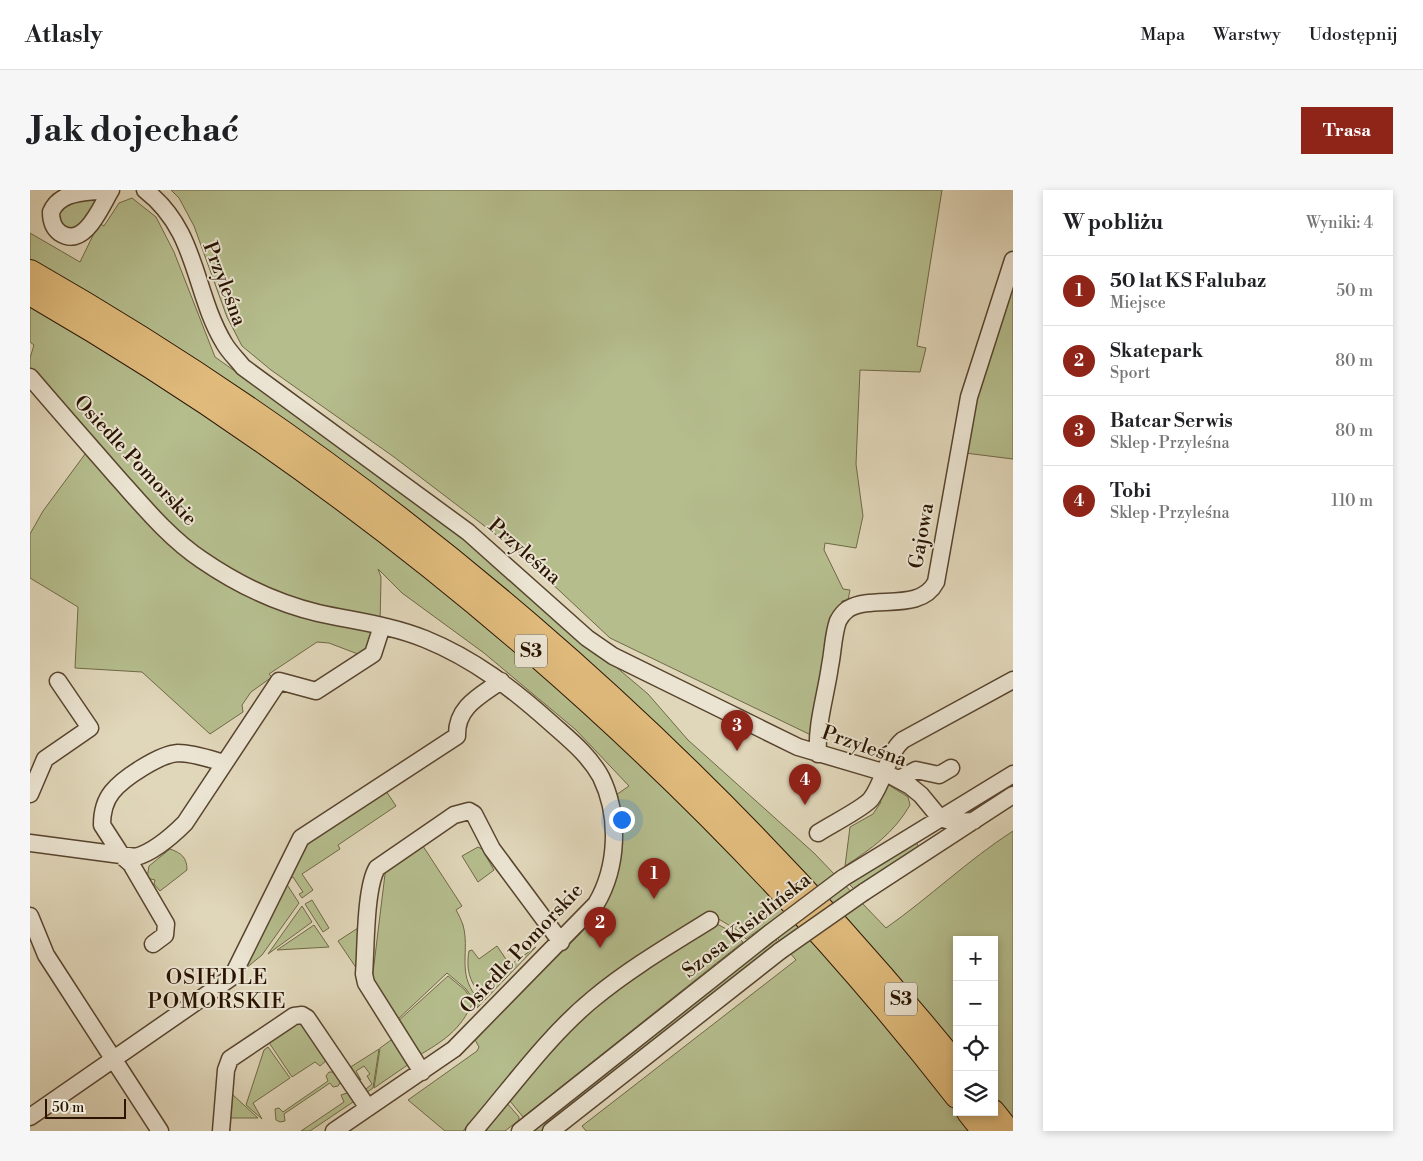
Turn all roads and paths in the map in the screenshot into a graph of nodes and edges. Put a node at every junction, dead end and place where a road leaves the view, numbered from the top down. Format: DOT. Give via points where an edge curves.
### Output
graph roads {
  1 [pos="105,190"];
  2 [pos="111,190"];
  3 [pos="145,190"];
  4 [pos="1013,260"];
  5 [pos="30,272"];
  6 [pos="30,293"];
  7 [pos="30,377"];
  8 [pos="382,626"];
  9 [pos="501,680"];
  10 [pos="1013,680"];
  11 [pos="58,681"];
  12 [pos="818,754"];
  13 [pos="224,763"];
  14 [pos="951,768"];
  15 [pos="1013,774"];
  16 [pos="892,776"];
  17 [pos="30,794"];
  18 [pos="1013,795"];
  19 [pos="940,818"];
  20 [pos="974,821"];
  21 [pos="818,833"];
  22 [pos="30,843"];
  23 [pos="930,849"];
  24 [pos="122,856"];
  25 [pos="710,920"];
  26 [pos="31,921"];
  27 [pos="561,942"];
  28 [pos="153,944"];
  29 [pos="115,1060"];
  30 [pos="953,1061"];
  31 [pos="422,1072"];
  32 [pos="953,1091"];
  33 [pos="368,1108"];
  34 [pos="973,1116"];
  35 [pos="996,1116"];
  36 [pos="30,1117"];
  37 [pos="160,1131"];
  38 [pos="221,1131"];
  39 [pos="334,1131"];
  40 [pos="474,1131"];
  41 [pos="520,1131"];
  42 [pos="551,1131"];
  43 [pos="984,1131"];
  44 [pos="1008,1131"];
  1 -- 2 [label="street" via="60,198 51,212 54,226 67,236 82,234"];
  3 -- 12 [label="street, Przyleśna" via="160,202 185,239 217,329 243,367 468,532 607,652"];
  4 -- 12 [label="street, Gajowa" via="969,397 936,582 919,597 860,604 841,616 833,644"];
  5 -- 30 [label="highway, S3" via="148,343 313,454 407,524 541,634 743,824 850,941"];
  6 -- 32 [label="highway, S3" via="147,364 301,469 395,540 530,650 654,763 728,837 842,960"];
  7 -- 8 [label="street, Osiedle Pomorskie" via="148,512 201,559 259,593 317,613"];
  8 -- 9 [label="street, Osiedle Pomorskie" via="452,650"];
  8 -- 13 [label="street" via="373,654 316,691 278,681"];
  9 -- 27 [label="street, Osiedle Pomorskie" via="582,751 600,776 610,805 614,842 608,880 596,904"];
  9 -- 29 [label="street" via="463,711 457,724 457,736 301,838 232,977"];
  10 -- 16 [label="street" via="907,736 894,752"];
  11 -- 17 [label="street" via="90,728 44,759"];
  12 -- 16 [label="street, Przyleśna"];
  13 -- 24 [label="street" via="176,833 143,855"];
  13 -- 24 [label="street" via="180,753 167,754 113,791 105,804 102,825"];
  14 -- 16 [label="street" via="939,775 916,770"];
  15 -- 19 [label="street, Szosa Kisielińska"];
  16 -- 19 [label="street, Przyleśna" via="921,795"];
  16 -- 21 [label="street" via="870,800"];
  18 -- 20 [label="street, Szosa Kisielińska"];
  19 -- 20 [label="street" via="954,822"];
  19 -- 23 [label="street"];
  19 -- 41 [label="street, Szosa Kisielińska, bridge" via="844,878 770,933"];
  20 -- 23 [label="street, Szosa Kisielińska"];
  22 -- 24 [label="street"];
  23 -- 42 [label="street, Szosa Kisielińska, bridge" via="780,951"];
  24 -- 28 [label="street" via="131,864 166,924 165,936"];
  25 -- 40 [label="street" via="592,1000 562,1029"];
  26 -- 29 [label="street" via="46,955"];
  27 -- 31 [label="street, Osiedle Pomorskie" via="466,1039"];
  27 -- 31 [label="street" via="496,856 474,814 469,811 454,815 377,868 370,892 364,974 366,983"];
  29 -- 36 [label="street"];
  29 -- 37 [label="street"];
  31 -- 33 [label="street, Osiedle Pomorskie"];
  33 -- 38 [label="street" via="308,1018 302,1014 294,1016 230,1059 226,1070"];
  33 -- 39 [label="street, Osiedle Pomorskie"];
  34 -- 43 [label="highway"];
  35 -- 44 [label="highway"];
}
